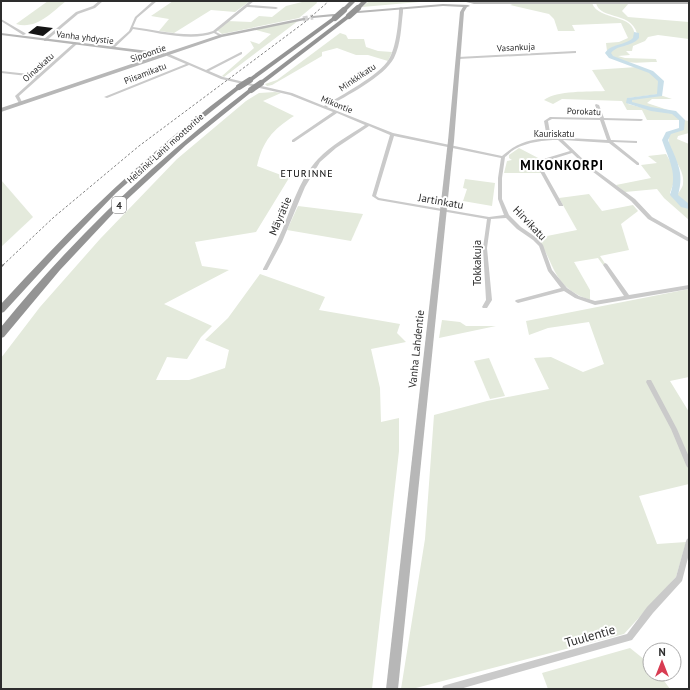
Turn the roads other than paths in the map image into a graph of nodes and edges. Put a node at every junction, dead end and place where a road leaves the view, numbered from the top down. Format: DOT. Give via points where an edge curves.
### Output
graph roads {
  1 [pos="101,1"];
  2 [pos="155,1"];
  3 [pos="252,1"];
  4 [pos="353,1"];
  5 [pos="365,1"];
  6 [pos="689,3"];
  7 [pos="457,4"];
  8 [pos="466,4"];
  9 [pos="244,6"];
  10 [pos="276,8"];
  11 [pos="401,8"];
  12 [pos="358,10"];
  13 [pos="346,13"];
  14 [pos="334,16"];
  15 [pos="314,17"];
  16 [pos="303,19"];
  17 [pos="1,20"];
  18 [pos="132,28"];
  19 [pos="214,32"];
  20 [pos="1,34"];
  21 [pos="24,34"];
  22 [pos="221,36"];
  23 [pos="45,40"];
  24 [pos="75,44"];
  25 [pos="112,48"];
  26 [pos="575,52"];
  27 [pos="241,53"];
  28 [pos="168,55"];
  29 [pos="458,58"];
  30 [pos="190,64"];
  31 [pos="206,71"];
  32 [pos="1,72"];
  33 [pos="39,76"];
  34 [pos="106,97"];
  35 [pos="21,104"];
  36 [pos="597,105"];
  37 [pos="324,107"];
  38 [pos="1,110"];
  39 [pos="336,112"];
  40 [pos="602,120"];
  41 [pos="641,120"];
  42 [pos="368,125"];
  43 [pos="392,134"];
  44 [pos="549,139"];
  45 [pos="560,140"];
  46 [pos="293,141"];
  47 [pos="609,141"];
  48 [pos="636,142"];
  49 [pos="572,152"];
  50 [pos="504,157"];
  51 [pos="638,164"];
  52 [pos="561,205"];
  53 [pos="442,210"];
  54 [pos="507,216"];
  55 [pos="489,218"];
  56 [pos="689,240"];
  57 [pos="605,265"];
  58 [pos="265,269"];
  59 [pos="689,287"];
  60 [pos="565,289"];
  61 [pos="628,298"];
  62 [pos="518,301"];
  63 [pos="484,308"];
  64 [pos="1,310"];
  65 [pos="1,334"];
  66 [pos="649,382"];
  67 [pos="689,465"];
  68 [pos="689,541"];
  69 [pos="392,689"];
  70 [pos="446,689"];
  1 -- 23 [label="street" via="94,7 77,13"];
  2 -- 18 [label="street" via="136,18"];
  3 -- 9 [label="street"];
  4 -- 13 [label="highway, Helsinki-Lahti moottoritie / 4"];
  5 -- 12 [label="highway, Helsinki-Lahti moottoritie / 4"];
  6 -- 8 [label="main road"];
  7 -- 8 [label="main road"];
  7 -- 11 [label="main road"];
  8 -- 29 [label="main road, Vanha Lahdentie"];
  9 -- 10 [label="street"];
  9 -- 19 [label="street"];
  11 -- 12 [label="main road"];
  11 -- 37 [label="street, Minkkikatu" via="396,46 389,63 381,71"];
  12 -- 13 [label="highway, Helsinki-Lahti moottoritie / 4, bridge"];
  13 -- 14 [label="highway, Helsinki-Lahti moottoritie / 4, bridge"];
  13 -- 65 [label="highway, Helsinki-Lahti moottoritie / 4, bridge" via="261,83 204,125 109,214"];
  14 -- 15 [label="main road"];
  14 -- 64 [label="highway, Helsinki-Lahti moottoritie / 4, bridge" via="193,122 127,180 78,227"];
  16 -- 22 [label="main road, Sipoontie"];
  17 -- 21 [label="street"];
  18 -- 19 [label="street" via="194,36"];
  18 -- 25 [label="street"];
  19 -- 22 [label="street"];
  20 -- 23 [label="main road, Vanha yhdystie"];
  22 -- 28 [label="main road, Sipoontie"];
  23 -- 24 [label="main road, Vanha yhdystie"];
  24 -- 25 [label="main road, Vanha yhdystie"];
  24 -- 33 [label="street, Oinaskatu"];
  25 -- 28 [label="main road, Vanha yhdystie"];
  26 -- 29 [label="street, Vasankuja"];
  27 -- 31 [label="street"];
  28 -- 30 [label="street, Mikontie"];
  28 -- 35 [label="main road, Sipoontie"];
  29 -- 53 [label="main road, Vanha Lahdentie, bridge"];
  30 -- 31 [label="street, Mikontie"];
  30 -- 34 [label="street, Piisamikatu"];
  31 -- 37 [label="street, Mikontie" via="230,80 291,94"];
  32 -- 33 [label="street"];
  33 -- 35 [label="street, Oinaskatu" via="17,96"];
  35 -- 38 [label="main road, Sipoontie"];
  36 -- 40 [label="street"];
  37 -- 39 [label="street, Mikontie"];
  39 -- 42 [label="street, Mikontie"];
  39 -- 46 [label="street"];
  40 -- 41 [label="street, Porokatu"];
  40 -- 44 [label="street, Porokatu" via="551,118 546,120"];
  40 -- 47 [label="street"];
  42 -- 43 [label="street, Mikontie"];
  42 -- 58 [label="street, Mäyrätie" via="320,160 307,178 275,253"];
  43 -- 50 [label="street, Mikontie"];
  43 -- 53 [label="street, Jartinkatu" via="374,196 378,199"];
  44 -- 45 [label="street, Kauriskatu"];
  44 -- 50 [label="street, Kauriskatu" via="527,141 514,147"];
  45 -- 47 [label="street, Kauriskatu"];
  45 -- 49 [label="street"];
  47 -- 48 [label="street, Kauriskatu"];
  47 -- 51 [label="street"];
  49 -- 52 [label="street" via="541,161 539,166"];
  49 -- 56 [label="street" via="589,168 633,200 650,218"];
  50 -- 54 [label="street, Hirvikatu" via="500,199"];
  53 -- 55 [label="street, Jartinkatu"];
  53 -- 69 [label="main road, Vanha Lahdentie"];
  54 -- 55 [label="street, Jartinkatu"];
  54 -- 60 [label="street, Hirvikatu" via="541,246 550,271"];
  55 -- 63 [label="street, Tokkakuja" via="485,248 489,300"];
  57 -- 61 [label="street"];
  59 -- 61 [label="street, Hirvikatu"];
  60 -- 61 [label="street, Hirvikatu" via="577,297 595,303"];
  60 -- 62 [label="street"];
  66 -- 67 [label="street" via="674,429"];
  68 -- 70 [label="street, Tuulentie" via="680,579 650,610 629,637"];
}
